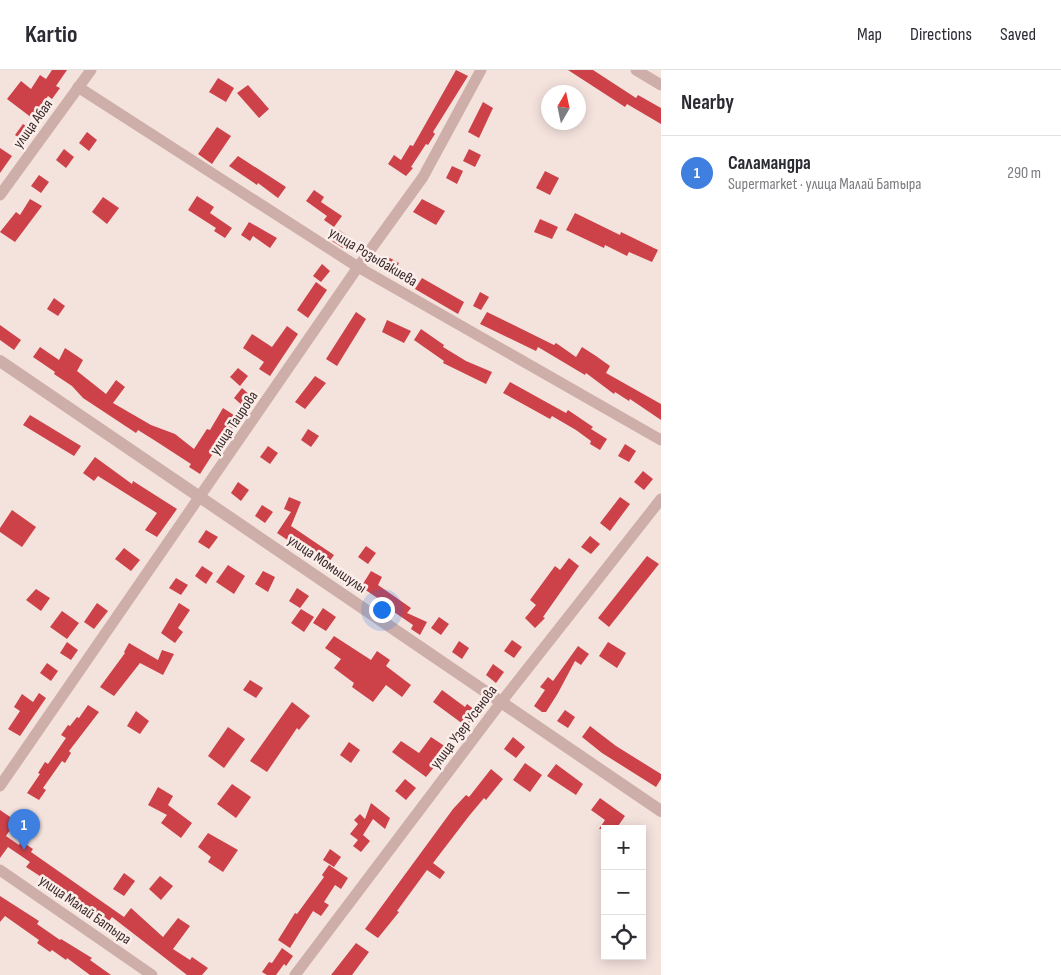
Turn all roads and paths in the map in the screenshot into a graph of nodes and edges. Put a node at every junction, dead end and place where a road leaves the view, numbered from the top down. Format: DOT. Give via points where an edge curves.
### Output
graph roads {
  1 [pos="91,70"];
  2 [pos="481,70"];
  3 [pos="636,70"];
  4 [pos="661,85"];
  5 [pos="78,87"];
  6 [pos="0,195"];
  7 [pos="358,267"];
  8 [pos="0,361"];
  9 [pos="661,440"];
  10 [pos="200,499"];
  11 [pos="661,499"];
  12 [pos="502,701"];
  13 [pos="0,786"];
  14 [pos="661,811"];
  15 [pos="0,870"];
  16 [pos="152,975"];
  17 [pos="295,975"];
  1 -- 5 [label="street, улица Абая"];
  2 -- 7 [label="street, улица Таирова" via="423,177"];
  3 -- 4 [label="street"];
  5 -- 6 [label="street, улица Абая"];
  5 -- 7 [label="street, улица Розыбакиева"];
  7 -- 9 [label="street, улица Розыбакиева"];
  7 -- 10 [label="street, улица Таирова"];
  8 -- 10 [label="street, улица Момышулы"];
  10 -- 12 [label="street, улица Момышулы"];
  10 -- 13 [label="street, улица Таирова"];
  11 -- 12 [label="street, улица Узер Усенова"];
  12 -- 14 [label="street, улица Момышулы"];
  12 -- 17 [label="street, улица Узер Усенова"];
  15 -- 16 [label="street, улица Малай Батыра"];
}
